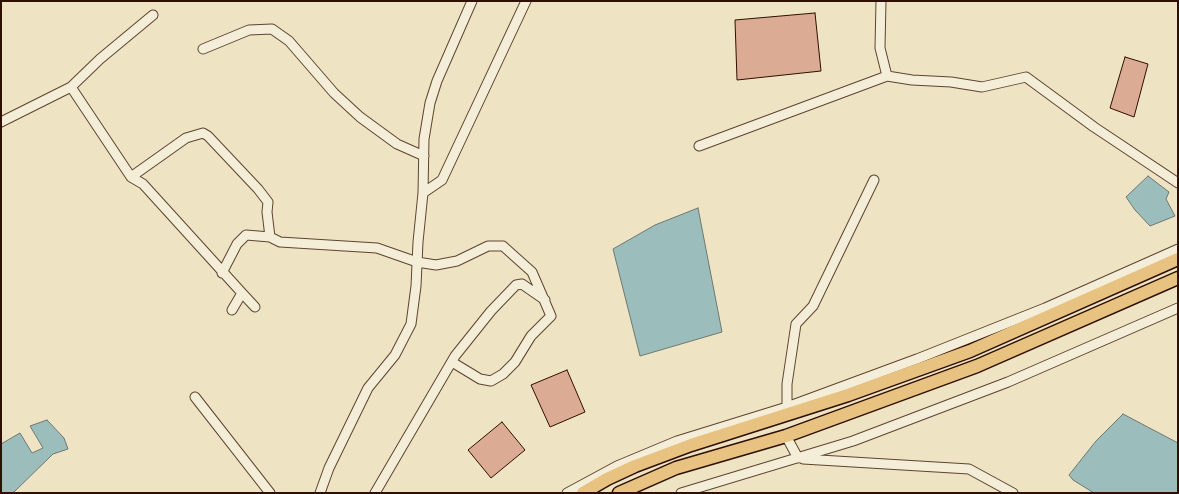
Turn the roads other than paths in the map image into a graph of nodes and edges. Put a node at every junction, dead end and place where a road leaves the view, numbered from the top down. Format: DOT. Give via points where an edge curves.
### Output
graph roads {
  1 [pos="472,1"];
  2 [pos="526,1"];
  3 [pos="881,1"];
  4 [pos="153,14"];
  5 [pos="203,49"];
  6 [pos="887,76"];
  7 [pos="71,87"];
  8 [pos="1,122"];
  9 [pos="699,146"];
  10 [pos="424,156"];
  11 [pos="131,177"];
  12 [pos="874,180"];
  13 [pos="1178,183"];
  14 [pos="423,193"];
  15 [pos="270,237"];
  16 [pos="1178,249"];
  17 [pos="1178,259"];
  18 [pos="417,262"];
  19 [pos="222,274"];
  20 [pos="1178,278"];
  21 [pos="242,293"];
  22 [pos="545,300"];
  23 [pos="255,307"];
  24 [pos="1178,308"];
  25 [pos="232,310"];
  26 [pos="452,362"];
  27 [pos="195,397"];
  28 [pos="787,407"];
  29 [pos="786,436"];
  30 [pos="798,458"];
  31 [pos="270,493"];
  32 [pos="320,493"];
  33 [pos="374,493"];
  34 [pos="567,493"];
  35 [pos="583,493"];
  36 [pos="619,493"];
  37 [pos="681,493"];
  38 [pos="1013,493"];
  1 -- 10 [label="street" via="430,104"];
  2 -- 14 [label="street" via="442,180"];
  3 -- 6 [label="street" via="880,48"];
  4 -- 7 [label="street"];
  5 -- 10 [label="street" via="249,30 272,29 289,41 360,117 396,144"];
  6 -- 9 [label="street"];
  6 -- 13 [label="street" via="982,87 1026,77"];
  7 -- 8 [label="street"];
  7 -- 11 [label="street"];
  10 -- 14 [label="street"];
  11 -- 15 [label="street" via="186,138 203,133 268,202"];
  11 -- 19 [label="street" via="143,184"];
  12 -- 28 [label="street" via="813,306 796,324"];
  14 -- 18 [label="street"];
  15 -- 18 [label="street" via="280,242 378,248"];
  15 -- 19 [label="street" via="246,235 237,244"];
  16 -- 28 [label="street" via="981,334"];
  17 -- 35 [label="highway" via="962,354 692,445 635,466"];
  18 -- 22 [label="street" via="436,265 457,261 488,246 503,246 532,272"];
  18 -- 32 [label="street" via="411,324 395,355 368,388"];
  19 -- 21 [label="street"];
  20 -- 29 [label="highway" via="977,366"];
  21 -- 23 [label="street"];
  21 -- 25 [label="street"];
  22 -- 26 [label="street" via="522,284 516,286"];
  22 -- 26 [label="street" via="552,316 531,336 516,362 503,374 491,381"];
  24 -- 30 [label="street" via="1008,382 853,441"];
  26 -- 33 [label="street"];
  27 -- 31 [label="street"];
  28 -- 34 [label="street" via="677,441 617,466"];
  29 -- 30 [label="street"];
  29 -- 36 [label="highway" via="676,468"];
  30 -- 37 [label="street"];
  30 -- 38 [label="street" via="969,469"];
}
